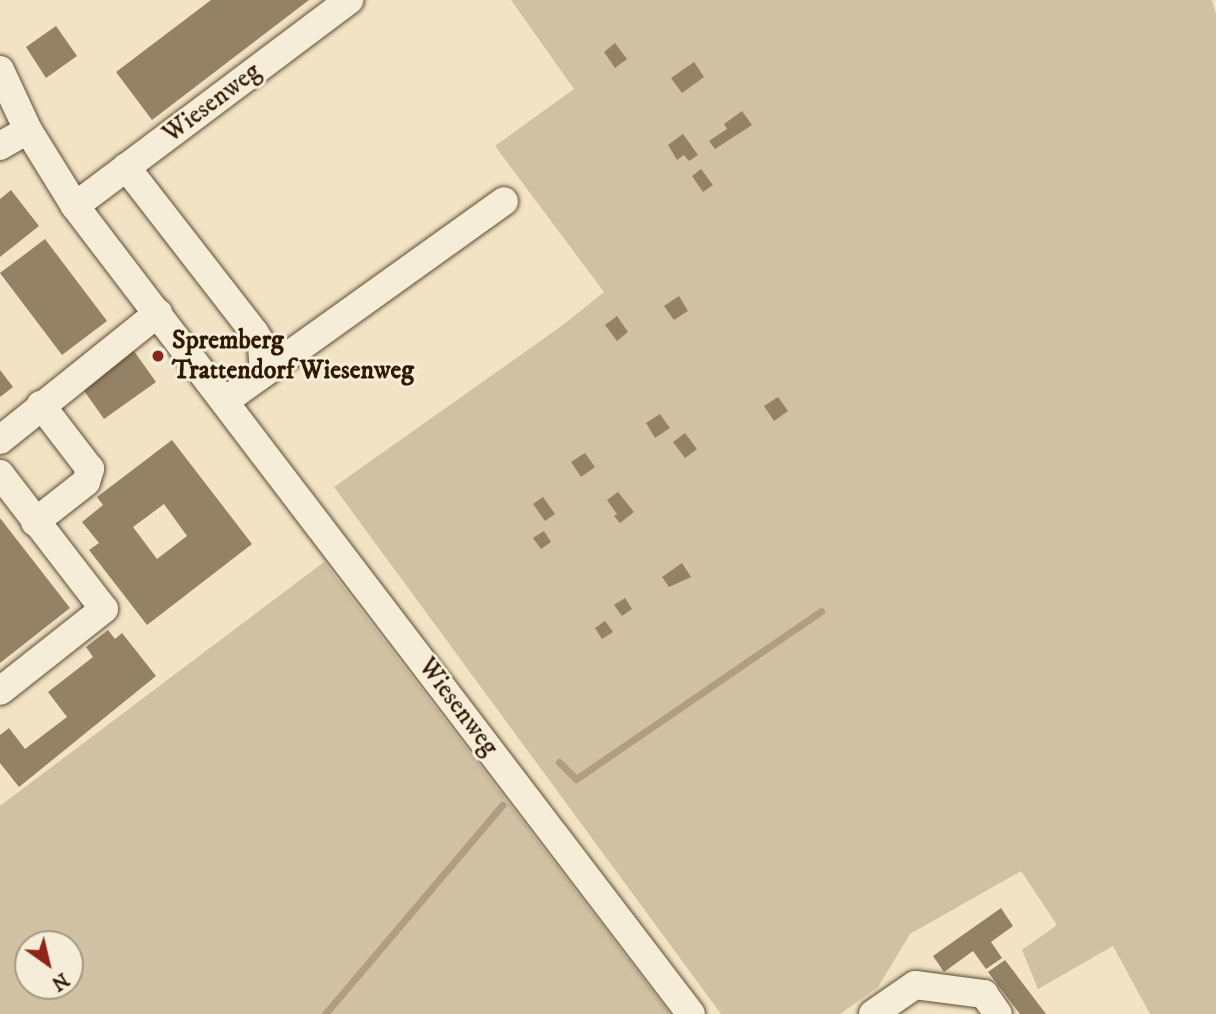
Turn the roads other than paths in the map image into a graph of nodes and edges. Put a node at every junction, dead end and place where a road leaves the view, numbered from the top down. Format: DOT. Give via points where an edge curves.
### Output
graph roads {
  1 [pos="349,0"];
  2 [pos="0,71"];
  3 [pos="29,130"];
  4 [pos="0,146"];
  5 [pos="126,167"];
  6 [pos="504,201"];
  7 [pos="75,206"];
  8 [pos="158,313"];
  9 [pos="264,373"];
  10 [pos="225,401"];
  11 [pos="41,405"];
  12 [pos="0,440"];
  13 [pos="0,474"];
  14 [pos="35,522"];
  15 [pos="0,691"];
  16 [pos="691,1014"];
  17 [pos="873,1014"];
  18 [pos="998,1014"];
  1 -- 5 [label="street, Wiesenweg"];
  2 -- 3 [label="street, Wiesenweg"];
  3 -- 4 [label="street"];
  3 -- 7 [label="street, Wiesenweg"];
  5 -- 7 [label="street, Wiesenweg"];
  5 -- 9 [label="street" via="254,332 262,345"];
  6 -- 9 [label="street"];
  7 -- 8 [label="street, Wiesenweg"];
  8 -- 10 [label="street, Wiesenweg"];
  8 -- 11 [label="street"];
  9 -- 10 [label="street"];
  10 -- 16 [label="street, Wiesenweg"];
  11 -- 12 [label="street"];
  11 -- 14 [label="street" via="90,469 86,482"];
  13 -- 14 [label="street"];
  14 -- 15 [label="street" via="104,609"];
  17 -- 18 [label="street" via="915,985 985,995"];
}
